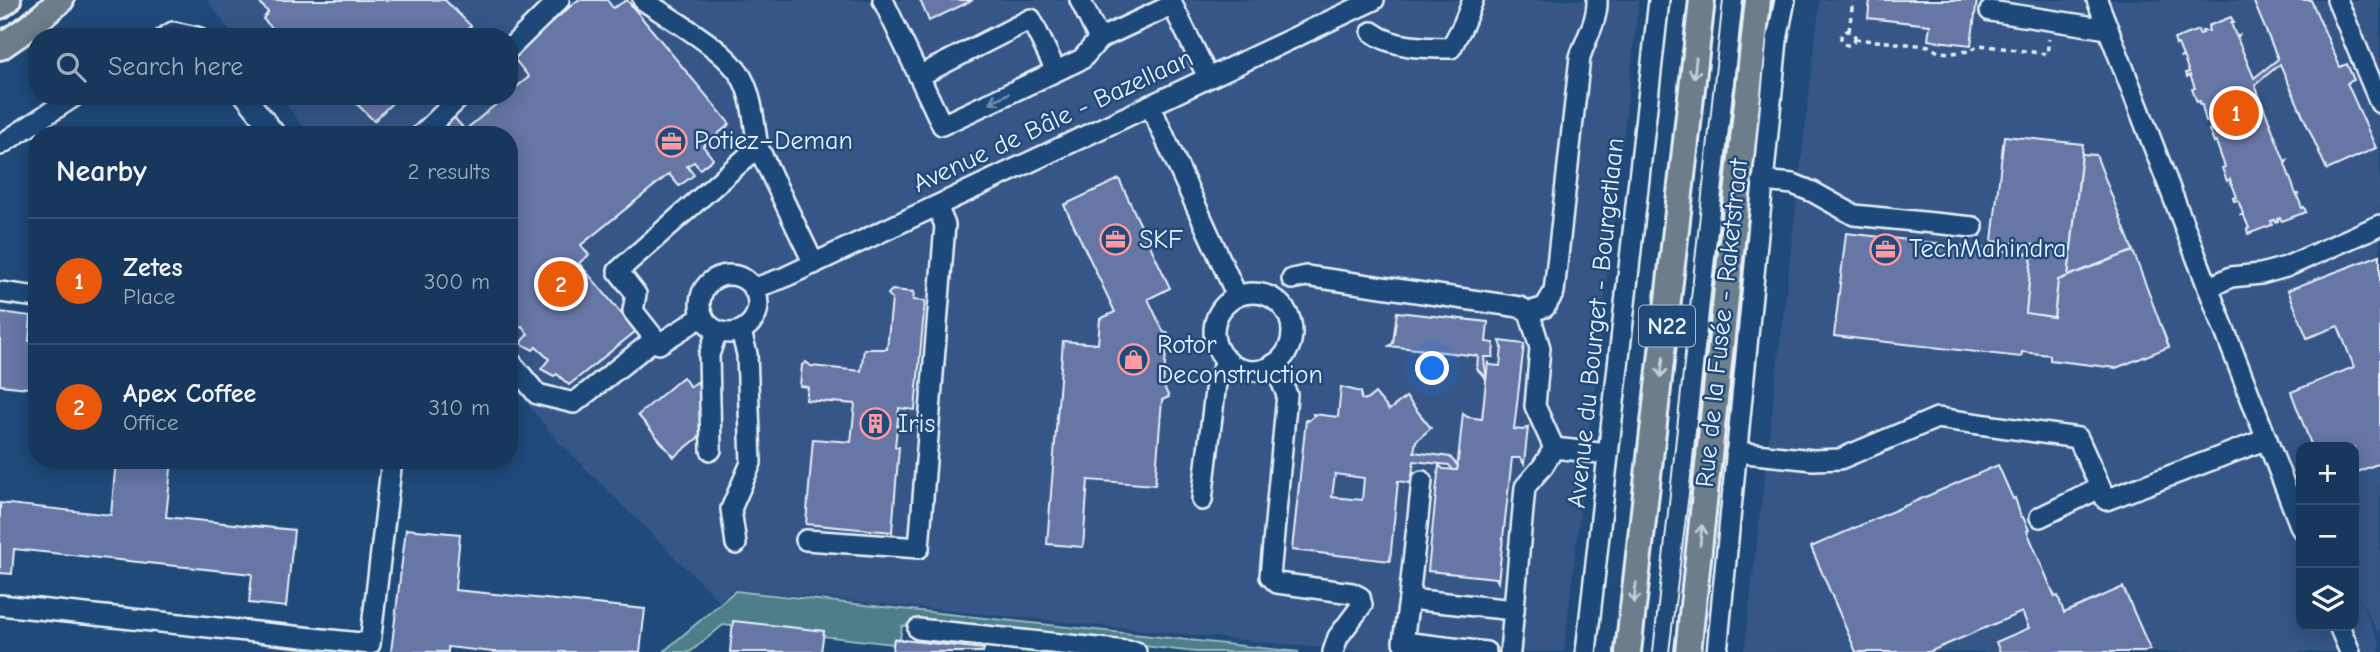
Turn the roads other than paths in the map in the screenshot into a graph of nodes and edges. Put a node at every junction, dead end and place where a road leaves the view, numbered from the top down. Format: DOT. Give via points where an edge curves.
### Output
graph roads {
  1 [pos="8,0"];
  2 [pos="61,0"];
  3 [pos="559,0"];
  4 [pos="643,0"];
  5 [pos="883,0"];
  6 [pos="1080,0"];
  7 [pos="1374,0"];
  8 [pos="1473,0"];
  9 [pos="1597,0"];
  10 [pos="1659,0"];
  11 [pos="1702,0"];
  12 [pos="1758,0"];
  13 [pos="1786,0"];
  14 [pos="2337,0"];
  15 [pos="2101,1"];
  16 [pos="1171,2"];
  17 [pos="0,6"];
  18 [pos="1990,11"];
  19 [pos="2108,29"];
  20 [pos="1372,32"];
  21 [pos="1099,39"];
  22 [pos="518,40"];
  23 [pos="0,47"];
  24 [pos="1056,71"];
  25 [pos="919,76"];
  26 [pos="1208,77"];
  27 [pos="2380,103"];
  28 [pos="61,105"];
  29 [pos="252,105"];
  30 [pos="452,105"];
  31 [pos="1150,105"];
  32 [pos="29,126"];
  33 [pos="269,126"];
  34 [pos="430,126"];
  35 [pos="28,127"];
  36 [pos="0,145"];
  37 [pos="758,147"];
  38 [pos="1762,181"];
  39 [pos="937,206"];
  40 [pos="2380,225"];
  41 [pos="1973,227"];
  42 [pos="814,264"];
  43 [pos="1292,279"];
  44 [pos="755,288"];
  45 [pos="2208,288"];
  46 [pos="0,292"];
  47 [pos="28,296"];
  48 [pos="1237,296"];
  49 [pos="1529,312"];
  50 [pos="703,316"];
  51 [pos="718,331"];
  52 [pos="741,332"];
  53 [pos="655,339"];
  54 [pos="1227,360"];
  55 [pos="1274,364"];
  56 [pos="518,371"];
  57 [pos="2267,439"];
  58 [pos="1554,448"];
  59 [pos="711,450"];
  60 [pos="1736,452"];
  61 [pos="1608,454"];
  62 [pos="391,469"];
  63 [pos="1422,481"];
  64 [pos="2101,488"];
  65 [pos="1202,500"];
  66 [pos="2296,514"];
  67 [pos="2040,517"];
  68 [pos="806,540"];
  69 [pos="736,544"];
  70 [pos="1409,599"];
  71 [pos="0,605"];
  72 [pos="1514,610"];
  73 [pos="918,629"];
  74 [pos="2341,631"];
  75 [pos="1010,645"];
  76 [pos="345,647"];
  77 [pos="370,648"];
  78 [pos="1136,652"];
  79 [pos="1333,652"];
  80 [pos="1486,652"];
  81 [pos="1510,652"];
  82 [pos="1586,652"];
  83 [pos="1628,652"];
  84 [pos="1688,652"];
  85 [pos="1717,652"];
  86 [pos="2350,652"];
  1 -- 17 [label="main road"];
  2 -- 23 [label="main road"];
  3 -- 22 [label="street"];
  4 -- 37 [label="street" via="730,62 749,96"];
  5 -- 25 [label="street"];
  6 -- 21 [label="street"];
  7 -- 26 [label="street, Avenue de Bâle - Bazellaan"];
  8 -- 20 [label="street" via="1451,48 1393,42"];
  9 -- 49 [label="street" via="1593,26 1580,57 1555,292 1545,307"];
  10 -- 61 [label="street, Avenue du Bourget - Bourgetlaan"];
  11 -- 83 [label="main road, N22, one-way"];
  84 -- 12 [label="main road, N22, one-way"];
  13 -- 38 [label="street, Rue de la Fusée - Raketstraat" via="1777,40"];
  14 -- 27 [label="street"];
  15 -- 19 [label="street"];
  16 -- 21 [label="street"];
  16 -- 26 [label="street"];
  18 -- 19 [label="street"];
  19 -- 45 [label="street"];
  21 -- 24 [label="street" via="1082,59"];
  24 -- 25 [label="street, one-way" via="942,125"];
  24 -- 25 [label="street" via="1031,19"];
  26 -- 31 [label="street, Avenue de Bâle - Bazellaan"];
  28 -- 32 [label="street"];
  29 -- 33 [label="street"];
  30 -- 34 [label="street"];
  31 -- 39 [label="street, Avenue de Bâle - Bazellaan"];
  31 -- 48 [label="street"];
  35 -- 36 [label="street"];
  37 -- 42 [label="street"];
  37 -- 53 [label="street" via="618,271 636,294 633,311"];
  38 -- 41 [label="street" via="1793,184 1854,215"];
  38 -- 60 [label="street, Rue de la Fusée - Raketstraat"];
  39 -- 42 [label="street, Avenue de Bâle - Bazellaan"];
  39 -- 68 [label="street" via="945,226 919,548"];
  40 -- 45 [label="street" via="2286,267 2231,277"];
  42 -- 44 [label="street, Avenue de Bâle - Bazellaan"];
  43 -- 49 [label="street" via="1306,276 1378,286"];
  44 -- 50 [label="street" via="741,276 713,279 702,293"];
  44 -- 52 [label="street" via="756,318"];
  45 -- 57 [label="street"];
  46 -- 47 [label="street"];
  48 -- 54 [label="street" via="1226,303 1215,326 1219,351"];
  48 -- 55 [label="street" via="1264,294 1276,300 1289,317 1288,348"];
  49 -- 58 [label="street" via="1540,348 1535,406"];
  50 -- 51 [label="street"];
  50 -- 53 [label="street" via="659,344"];
  51 -- 52 [label="street"];
  51 -- 59 [label="street" via="709,355"];
  52 -- 69 [label="street" via="747,354 751,463 731,509"];
  53 -- 56 [label="street" via="574,403 537,394"];
  54 -- 55 [label="street" via="1250,370"];
  54 -- 65 [label="street" via="1216,383"];
  55 -- 79 [label="street" via="1287,395 1270,576 1277,583 1360,597 1362,606 1338,636"];
  57 -- 64 [label="street" via="2106,500"];
  57 -- 66 [label="street"];
  58 -- 61 [label="street"];
  58 -- 72 [label="street" via="1525,487"];
  60 -- 64 [label="street" via="1840,459 1937,418 2078,438"];
  60 -- 85 [label="street, Rue de la Fusée - Raketstraat"];
  61 -- 82 [label="street, Avenue du Bourget - Bourgetlaan"];
  62 -- 77 [label="street"];
  63 -- 70 [label="street"];
  64 -- 67 [label="street"];
  70 -- 72 [label="street"];
  70 -- 80 [label="street" via="1403,642"];
  71 -- 76 [label="street"];
  72 -- 81 [label="street"];
  73 -- 75 [label="street"];
  74 -- 86 [label="street"];
  75 -- 78 [label="street"];
  76 -- 77 [label="street"];
}
